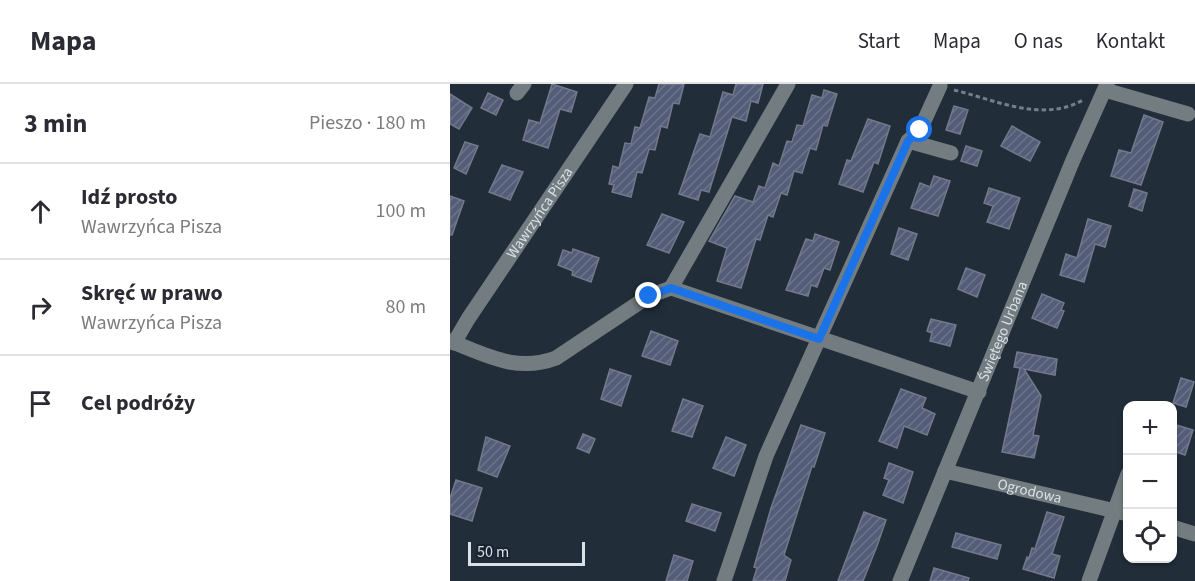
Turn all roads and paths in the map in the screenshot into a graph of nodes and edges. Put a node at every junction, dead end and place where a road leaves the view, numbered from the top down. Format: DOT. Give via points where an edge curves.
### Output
graph roads {
  1 [pos="626,84"];
  2 [pos="788,84"];
  3 [pos="940,86"];
  4 [pos="1106,87"];
  5 [pos="1090,101"];
  6 [pos="1188,114"];
  7 [pos="908,141"];
  8 [pos="951,153"];
  9 [pos="671,288"];
  10 [pos="819,339"];
  11 [pos="452,342"];
  12 [pos="979,392"];
  13 [pos="945,471"];
  14 [pos="1122,512"];
  15 [pos="1177,528"];
  16 [pos="1195,534"];
  17 [pos="724,581"];
  18 [pos="900,581"];
  19 [pos="1089,581"];
  1 -- 11 [label="street, Wawrzyńca Pisza"];
  2 -- 9 [label="street"];
  3 -- 5 [label="path" via="1038,111"];
  3 -- 7 [label="street" via="920,130"];
  4 -- 6 [label="street"];
  4 -- 12 [label="street, Świętego Urbana"];
  7 -- 8 [label="street"];
  7 -- 10 [label="street"];
  9 -- 10 [label="street"];
  9 -- 11 [label="street, Wawrzyńca Pisza" via="649,296 541,364 506,363"];
  10 -- 12 [label="street"];
  10 -- 17 [label="street" via="766,456"];
  12 -- 13 [label="street, Świętego Urbana"];
  13 -- 14 [label="street, Ogrodowa"];
  13 -- 18 [label="street, Świętego Urbana"];
  14 -- 19 [label="street"];
  15 -- 16 [label="street"];
}
